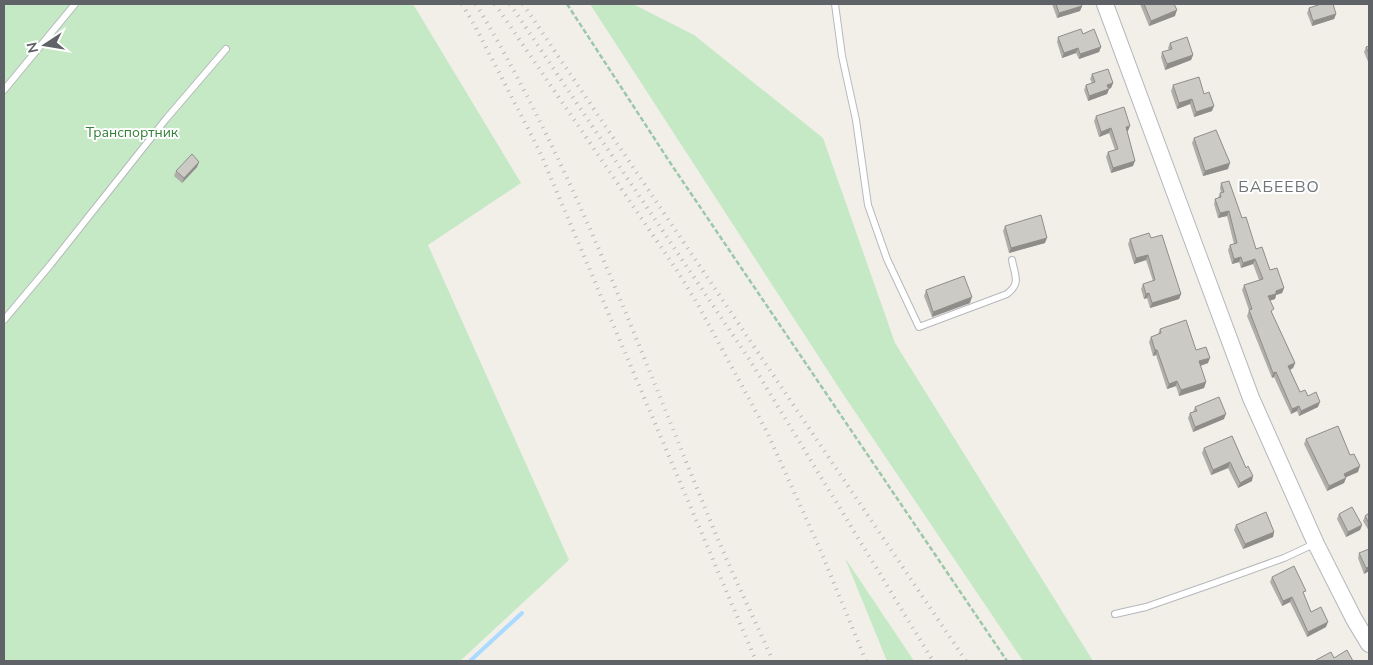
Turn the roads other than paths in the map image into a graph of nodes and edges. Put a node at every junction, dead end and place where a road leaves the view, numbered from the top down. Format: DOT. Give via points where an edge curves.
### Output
graph roads {
  1 [pos="75,4"];
  2 [pos="835,4"];
  3 [pos="1105,4"];
  4 [pos="226,49"];
  5 [pos="4,90"];
  6 [pos="1012,260"];
  7 [pos="4,320"];
  8 [pos="1316,544"];
  9 [pos="1115,614"];
  10 [pos="1369,644"];
  1 -- 5 [label="lane"];
  2 -- 6 [label="lane" via="868,205 887,259 919,327 1007,294 1015,288"];
  3 -- 8 [label="street" via="1251,398"];
  4 -- 7 [label="lane"];
  8 -- 9 [label="lane" via="1146,607"];
  8 -- 10 [label="street"];
}
